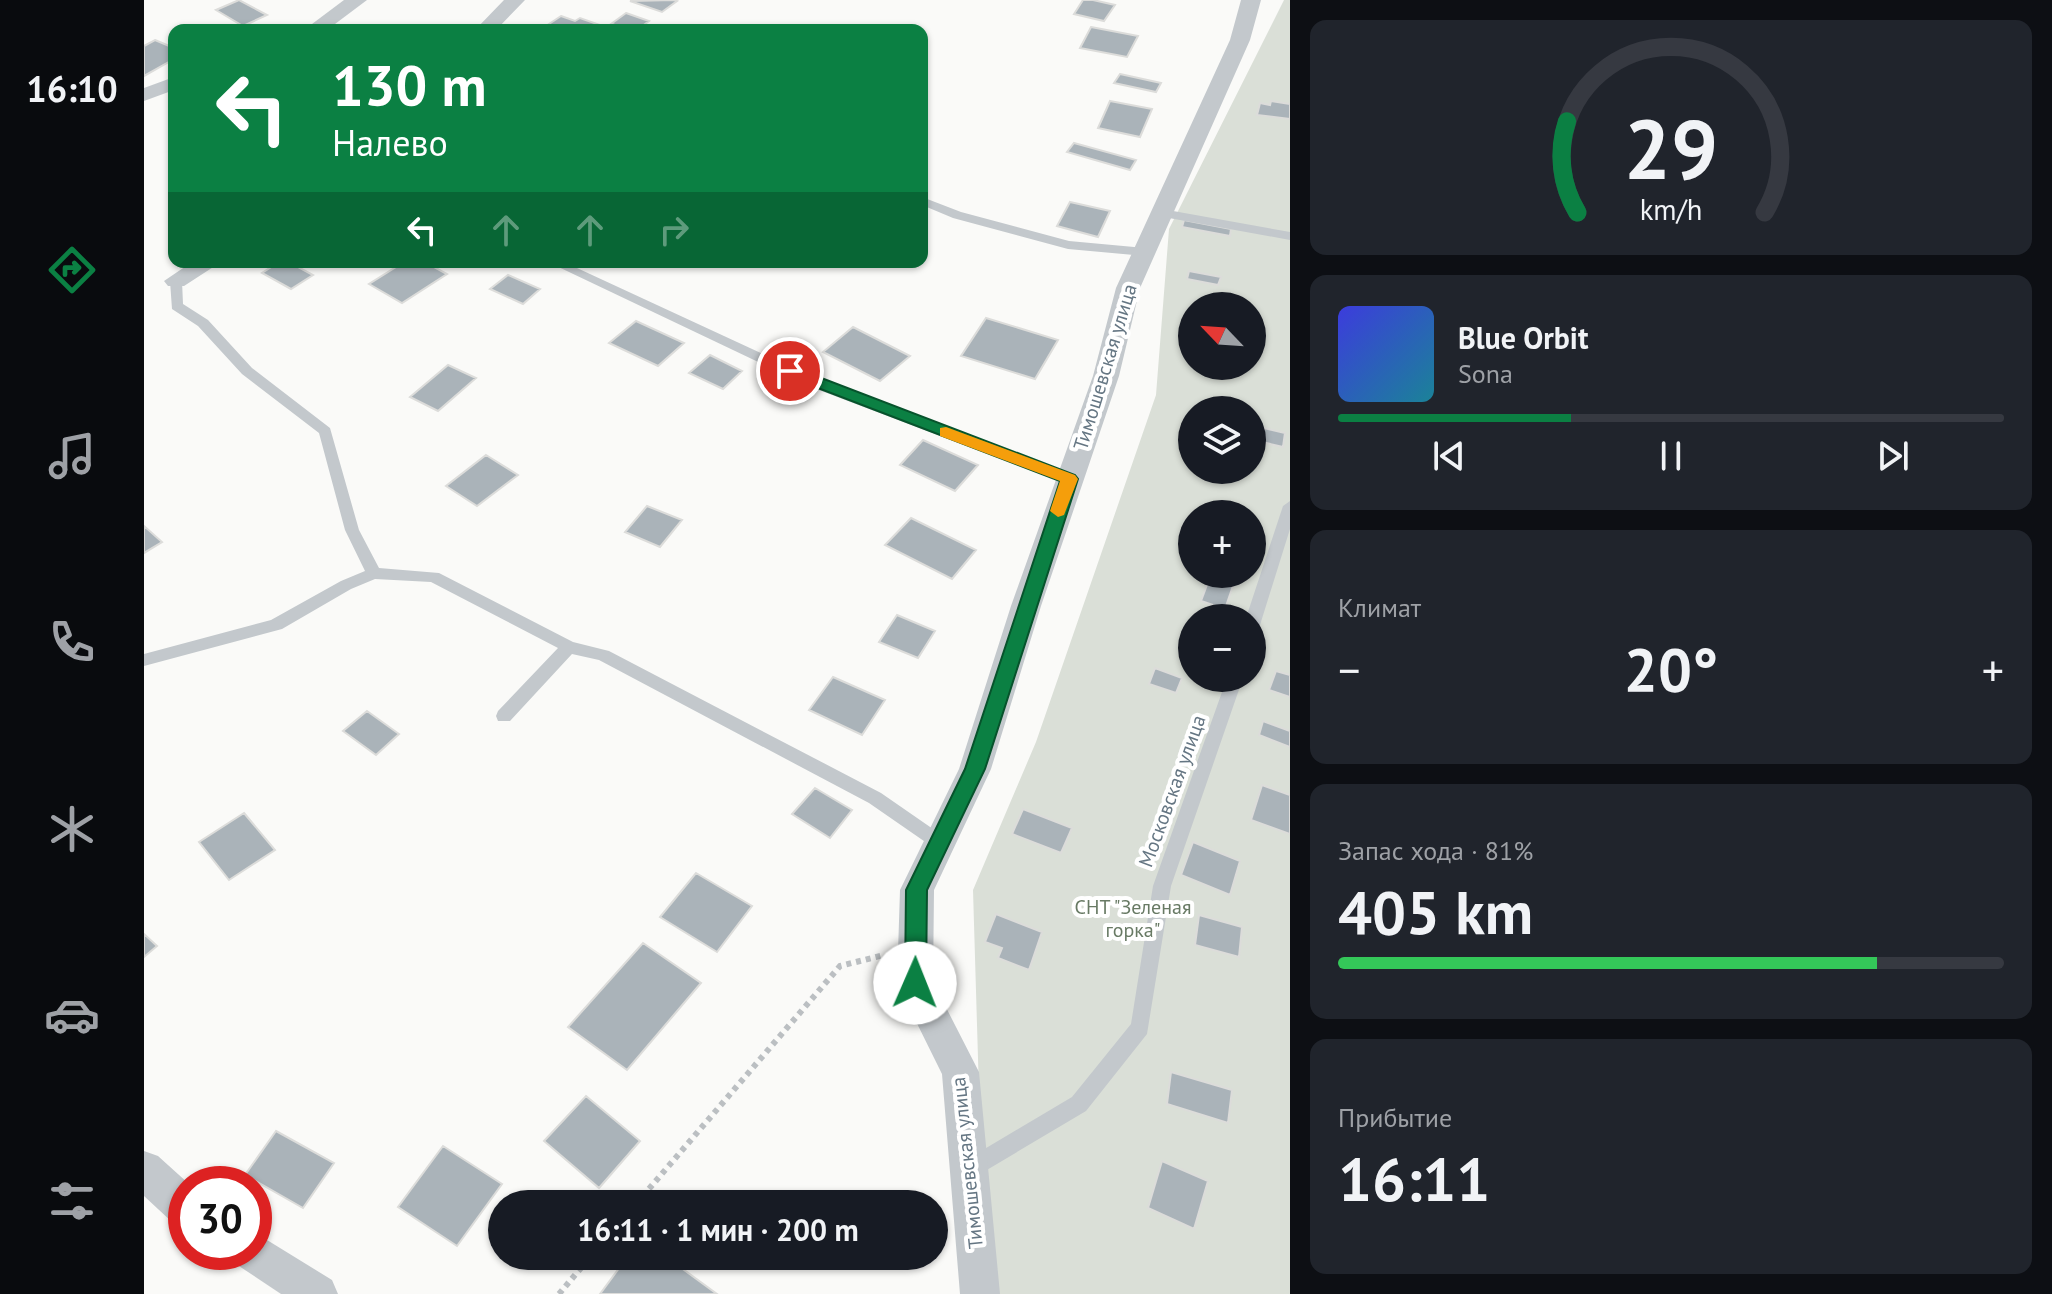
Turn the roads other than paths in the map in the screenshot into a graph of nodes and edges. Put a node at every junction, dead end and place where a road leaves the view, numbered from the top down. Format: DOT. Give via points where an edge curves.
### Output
graph roads {
  1 [pos="357,0"];
  2 [pos="515,0"];
  3 [pos="1251,0"];
  4 [pos="323,24"];
  5 [pos="492,24"];
  6 [pos="168,85"];
  7 [pos="144,95"];
  8 [pos="928,203"];
  9 [pos="1162,213"];
  10 [pos="1290,236"];
  11 [pos="1145,252"];
  12 [pos="199,268"];
  13 [pos="567,268"];
  14 [pos="176,281"];
  15 [pos="1070,479"];
  16 [pos="1290,506"];
  17 [pos="374,573"];
  18 [pos="1259,604"];
  19 [pos="569,647"];
  20 [pos="144,660"];
  21 [pos="1230,692"];
  22 [pos="504,716"];
  23 [pos="940,843"];
  24 [pos="144,1170"];
  25 [pos="967,1171"];
  26 [pos="168,1192"];
  27 [pos="272,1264"];
  28 [pos="318,1294"];
  29 [pos="980,1294"];
  1 -- 4 [label="street"];
  2 -- 5 [label="street"];
  3 -- 9 [label="street, Тимошевская улица" via="1240,40"];
  6 -- 7 [label="street"];
  8 -- 11 [label="lane" via="1068,245"];
  9 -- 10 [label="lane"];
  9 -- 11 [label="street, Тимошевская улица"];
  11 -- 15 [label="street, Тимошевская улица" via="1128,288 1106,376"];
  12 -- 14 [label="street"];
  13 -- 15 [label="lane" via="816,384"];
  14 -- 17 [label="lane" via="177,306 203,323 247,371 325,431 352,530"];
  15 -- 23 [label="street, Тимошевская улица" via="975,769"];
  16 -- 18 [label="lane"];
  17 -- 19 [label="lane" via="434,577"];
  17 -- 20 [label="lane" via="276,625"];
  19 -- 22 [label="lane"];
  19 -- 23 [label="lane" via="603,655 875,798"];
  21 -- 25 [label="lane, Московская улица" via="1162,886 1140,1028 1079,1104"];
  23 -- 25 [label="street, Тимошевская улица" via="917,890 915,983 960,1072"];
  24 -- 26 [label="street"];
  25 -- 29 [label="street, Тимошевская улица"];
  27 -- 28 [label="street"];
}
